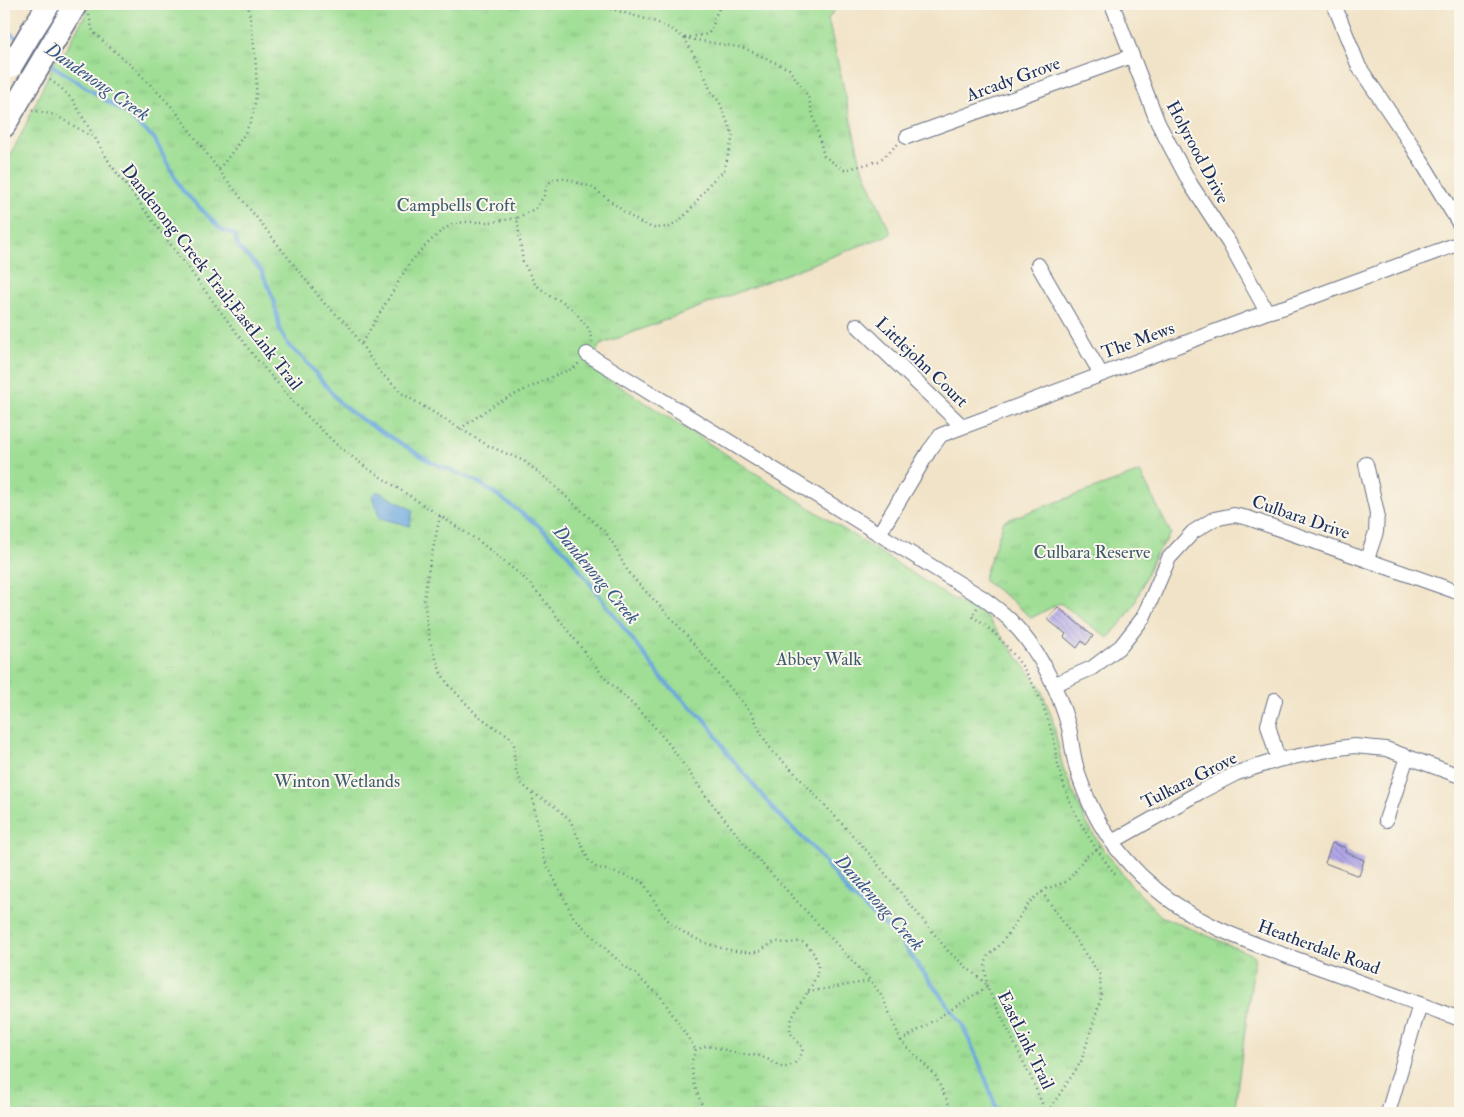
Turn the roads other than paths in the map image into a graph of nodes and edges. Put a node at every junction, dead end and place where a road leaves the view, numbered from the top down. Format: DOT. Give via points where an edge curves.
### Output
graph roads {
  1 [pos="49,4"];
  2 [pos="1112,4"];
  3 [pos="1334,4"];
  4 [pos="82,5"];
  5 [pos="1132,56"];
  6 [pos="8,72"];
  7 [pos="9,116"];
  8 [pos="907,137"];
  9 [pos="1460,224"];
  10 [pos="1460,242"];
  11 [pos="1038,265"];
  12 [pos="1267,312"];
  13 [pos="857,325"];
  14 [pos="587,354"];
  15 [pos="1101,374"];
  16 [pos="962,426"];
  17 [pos="1366,464"];
  18 [pos="879,534"];
  19 [pos="1367,559"];
  20 [pos="1460,593"];
  21 [pos="1053,685"];
  22 [pos="1275,700"];
  23 [pos="1407,757"];
  24 [pos="1278,760"];
  25 [pos="1460,776"];
  26 [pos="1386,820"];
  27 [pos="1112,842"];
  28 [pos="1420,1004"];
  29 [pos="1460,1019"];
  30 [pos="1388,1113"];
  1 -- 6 [label="main road, bridge"];
  2 -- 5 [label="street, Holyrood Drive"];
  3 -- 9 [label="street" via="1359,67"];
  4 -- 7 [label="main road, bridge" via="54,42"];
  5 -- 8 [label="street, Arcady Grove"];
  5 -- 12 [label="street, Holyrood Drive" via="1158,123"];
  10 -- 12 [label="street, The Mews"];
  11 -- 15 [label="street"];
  12 -- 15 [label="street, The Mews"];
  13 -- 16 [label="street, Littlejohn Court"];
  14 -- 18 [label="street"];
  15 -- 16 [label="street, The Mews"];
  16 -- 18 [label="street, The Mews" via="941,435"];
  17 -- 19 [label="street" via="1377,512 1376,532"];
  18 -- 21 [label="street" via="983,598 1008,618 1026,638"];
  19 -- 20 [label="street, Culbara Drive"];
  19 -- 21 [label="street, Culbara Drive" via="1248,518 1234,515 1214,519 1193,532 1169,558 1143,618 1121,646 1092,668"];
  21 -- 27 [label="street" via="1067,722 1080,781"];
  22 -- 24 [label="street" via="1268,725"];
  23 -- 24 [label="street, Tulkara Grove" via="1386,749 1354,746"];
  23 -- 25 [label="street, Tulkara Grove"];
  23 -- 26 [label="street"];
  24 -- 27 [label="street, Tulkara Grove" via="1237,773"];
  27 -- 28 [label="street, Heatherdale Road" via="1150,884 1194,916 1238,938"];
  28 -- 29 [label="street, Heatherdale Road"];
  28 -- 30 [label="street"];
}
